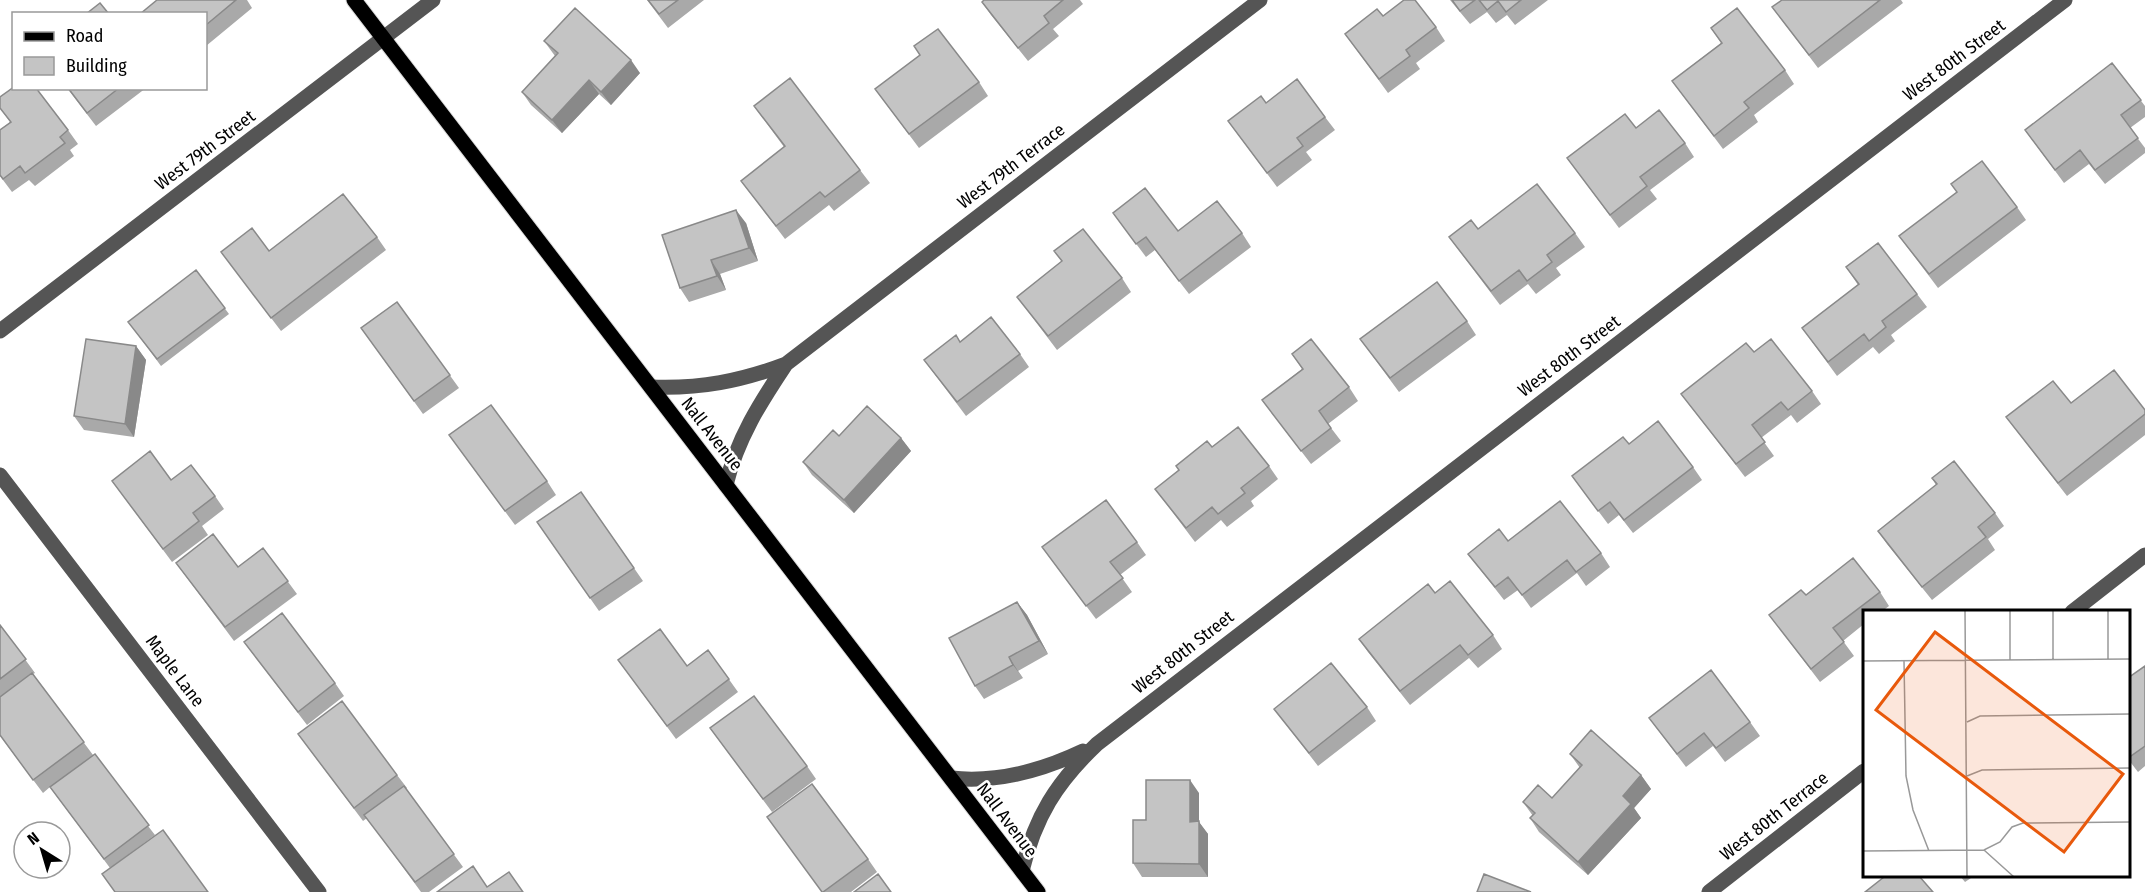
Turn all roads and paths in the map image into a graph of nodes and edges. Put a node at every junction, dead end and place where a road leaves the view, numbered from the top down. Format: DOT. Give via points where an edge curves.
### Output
graph roads {
  1 [pos="354,0"];
  2 [pos="433,0"];
  3 [pos="1260,0"];
  4 [pos="2065,0"];
  5 [pos="384,38"];
  6 [pos="0,332"];
  7 [pos="786,364"];
  8 [pos="651,387"];
  9 [pos="0,475"];
  10 [pos="726,485"];
  11 [pos="2145,555"];
  12 [pos="2075,610"];
  13 [pos="1097,744"];
  14 [pos="1863,772"];
  15 [pos="951,778"];
  16 [pos="1022,871"];
  17 [pos="319,892"];
  18 [pos="1038,892"];
  19 [pos="1709,892"];
  1 -- 5 [label="main road, Nall Avenue"];
  2 -- 5 [label="street, West 79th Street"];
  3 -- 7 [label="street, West 79th Terrace"];
  4 -- 13 [label="street, West 80th Street"];
  5 -- 6 [label="street, West 79th Street"];
  5 -- 8 [label="main road, Nall Avenue"];
  7 -- 8 [label="street, West 79th Terrace" via="722,384"];
  7 -- 10 [label="street, West 79th Terrace" via="745,431"];
  8 -- 10 [label="main road, Nall Avenue"];
  9 -- 17 [label="street, Maple Lane"];
  10 -- 15 [label="main road, Nall Avenue"];
  11 -- 12 [label="street"];
  13 -- 15 [label="street, West 80th Street" via="1050,765 1013,775"];
  13 -- 16 [label="street, West 80th Street" via="1072,768 1044,806"];
  14 -- 19 [label="street, West 80th Terrace"];
  15 -- 16 [label="main road, Nall Avenue"];
  16 -- 18 [label="main road, Nall Avenue"];
}
